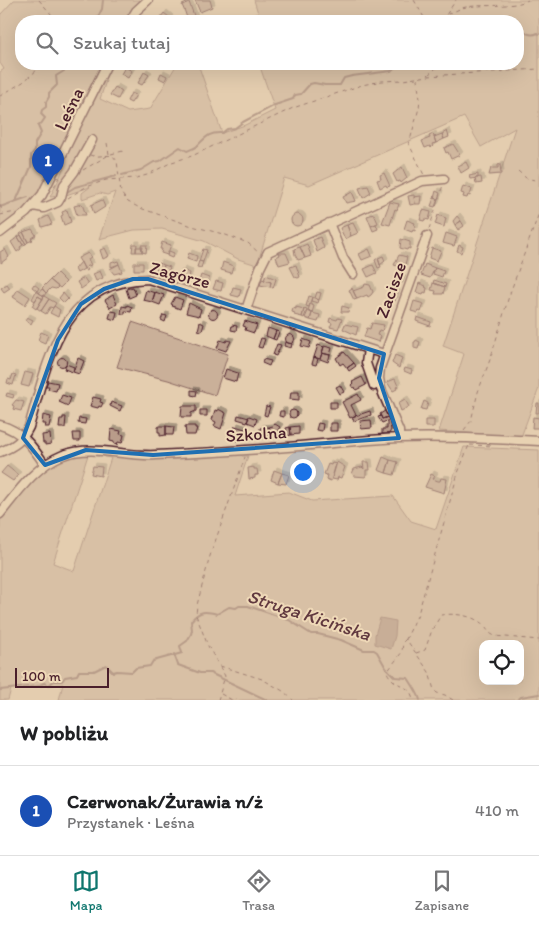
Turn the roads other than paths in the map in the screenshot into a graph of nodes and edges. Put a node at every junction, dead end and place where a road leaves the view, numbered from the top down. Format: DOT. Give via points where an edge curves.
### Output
graph roads {
  1 [pos="148,0"];
  2 [pos="134,15"];
  3 [pos="104,70"];
  4 [pos="92,140"];
  5 [pos="444,179"];
  6 [pos="34,206"];
  7 [pos="329,223"];
  8 [pos="0,233"];
  9 [pos="427,236"];
  10 [pos="352,274"];
  11 [pos="246,310"];
  12 [pos="368,349"];
  13 [pos="384,354"];
  14 [pos="374,386"];
  15 [pos="0,426"];
  16 [pos="23,438"];
  17 [pos="399,438"];
  18 [pos="539,441"];
  19 [pos="0,452"];
  20 [pos="45,465"];
  21 [pos="0,514"];
  1 -- 2 [label="street"];
  3 -- 6 [label="street, Leśna" via="48,185"];
  4 -- 6 [label="street" via="58,202 44,208"];
  5 -- 7 [label="street" via="422,181"];
  6 -- 8 [label="street, Leśna"];
  7 -- 10 [label="street"];
  7 -- 11 [label="street" via="268,252"];
  9 -- 13 [label="street, Zacisze"];
  11 -- 12 [label="street, Zagórze"];
  11 -- 16 [label="street, Zagórze" via="148,279 133,279 104,289 81,304 58,340"];
  12 -- 13 [label="street, Zagórze"];
  12 -- 14 [label="street" via="366,363"];
  13 -- 17 [label="street, Zacisze" via="379,378"];
  15 -- 16 [label="street" via="14,430"];
  16 -- 19 [label="street"];
  16 -- 20 [label="street"];
  17 -- 18 [label="street, Szkolna" via="466,442"];
  17 -- 20 [label="street, Szkolna" via="148,455 86,450 64,455"];
  20 -- 21 [label="street, Szkolna"];
}
